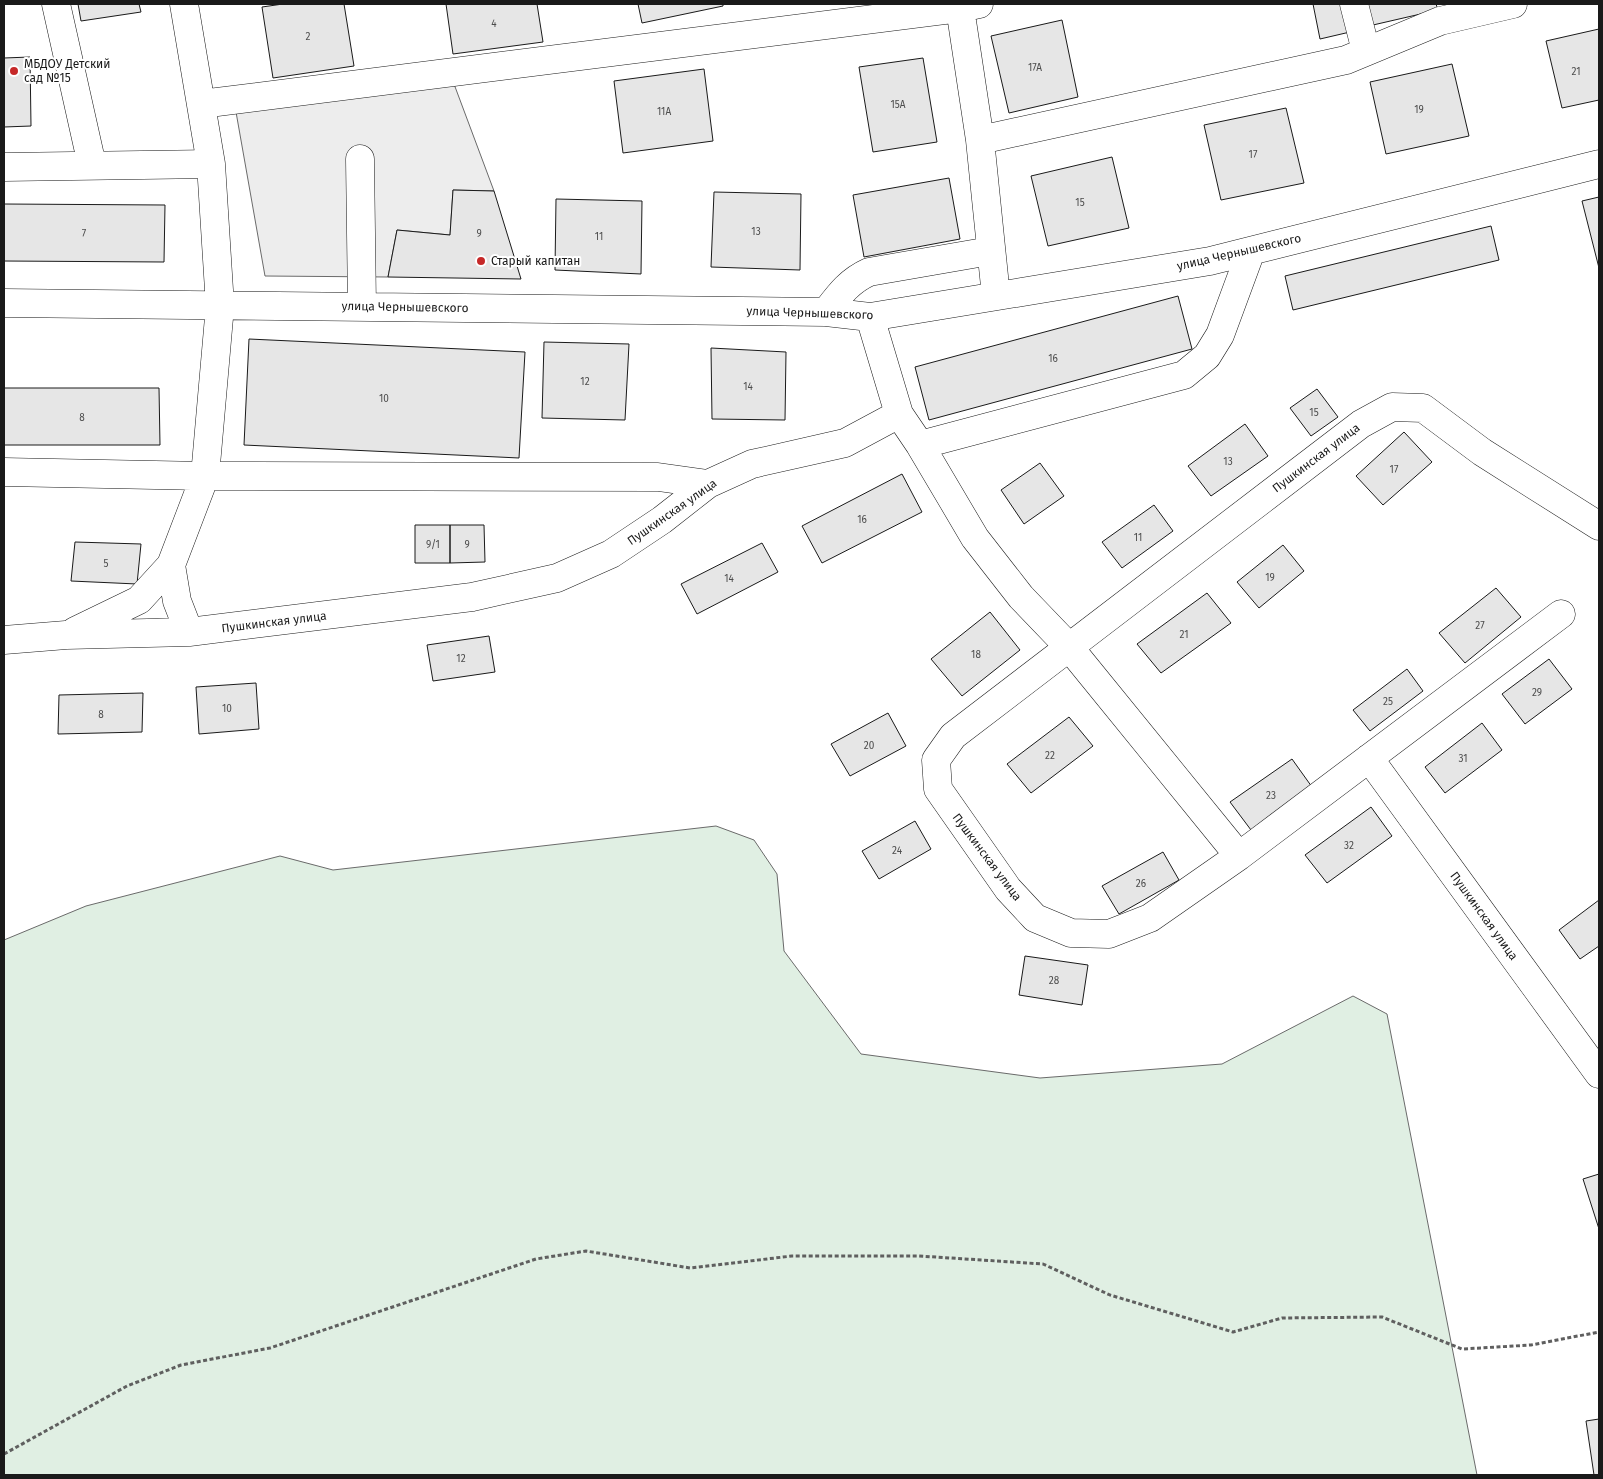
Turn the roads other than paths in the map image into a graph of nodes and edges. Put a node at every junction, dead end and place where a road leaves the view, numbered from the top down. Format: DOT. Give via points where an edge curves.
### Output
graph roads {
  1 [pos="56,4"];
  2 [pos="184,4"];
  3 [pos="1354,4"];
  4 [pos="1513,4"];
  5 [pos="970,6"];
  6 [pos="1366,51"];
  7 [pos="201,104"];
  8 [pos="980,140"];
  9 [pos="360,159"];
  10 [pos="212,164"];
  11 [pos="1599,164"];
  12 [pos="92,166"];
  13 [pos="4,167"];
  14 [pos="990,251"];
  15 [pos="1252,251"];
  16 [pos="996,296"];
  17 [pos="4,303"];
  18 [pos="220,306"];
  19 [pos="362,306"];
  20 [pos="826,312"];
  21 [pos="870,317"];
  22 [pos="898,414"];
  23 [pos="920,445"];
  24 [pos="4,472"];
  25 [pos="205,476"];
  26 [pos="708,484"];
  27 [pos="1593,515"];
  28 [pos="171,565"];
  29 [pos="1561,614"];
  30 [pos="189,632"];
  31 [pos="66,635"];
  32 [pos="4,640"];
  33 [pos="1069,647"];
  34 [pos="1369,758"];
  35 [pos="1239,856"];
  36 [pos="1599,1074"];
  1 -- 12 [label="street"];
  2 -- 7 [label="street"];
  3 -- 6 [label="street"];
  4 -- 6 [label="street" via="1440,21"];
  5 -- 7 [label="street"];
  5 -- 8 [label="street"];
  6 -- 8 [label="street" via="1346,60"];
  7 -- 10 [label="street"];
  8 -- 14 [label="street"];
  9 -- 19 [label="street"];
  10 -- 12 [label="street"];
  10 -- 18 [label="street"];
  11 -- 15 [label="street, улица Чернышевского"];
  12 -- 13 [label="street"];
  14 -- 16 [label="street"];
  14 -- 20 [label="street" via="868,272 845,287"];
  15 -- 16 [label="street, улица Чернышевского" via="1210,261"];
  15 -- 23 [label="street" via="1220,335 1207,356 1184,375"];
  16 -- 21 [label="street, улица Чернышевского"];
  17 -- 18 [label="street, улица Чернышевского"];
  18 -- 19 [label="street, улица Чернышевского"];
  18 -- 25 [label="street"];
  19 -- 20 [label="street, улица Чернышевского"];
  20 -- 21 [label="street, улица Чернышевского"];
  21 -- 22 [label="street"];
  22 -- 23 [label="street"];
  22 -- 26 [label="street, Пушкинская улица" via="845,443 752,464"];
  23 -- 33 [label="street" via="975,538 1021,597"];
  24 -- 25 [label="street"];
  25 -- 26 [label="street" via="658,477"];
  25 -- 28 [label="street"];
  26 -- 30 [label="street, Пушкинская улица" via="611,554 557,578 472,596"];
  27 -- 33 [label="street, Пушкинская улица" via="1482,452 1423,408 1392,407 1361,424"];
  28 -- 30 [label="street" via="177,602"];
  28 -- 31 [label="street" via="140,600"];
  29 -- 34 [label="street, Пушкинская улица"];
  30 -- 31 [label="street, Пушкинская улица"];
  31 -- 32 [label="street, Пушкинская улица"];
  33 -- 35 [label="street"];
  33 -- 35 [label="street, Пушкинская улица" via="953,736 936,760 938,789 1008,889 1035,918 1071,933 1109,934 1150,918"];
  34 -- 35 [label="street, Пушкинская улица"];
  34 -- 36 [label="street, Пушкинская улица"];
}
